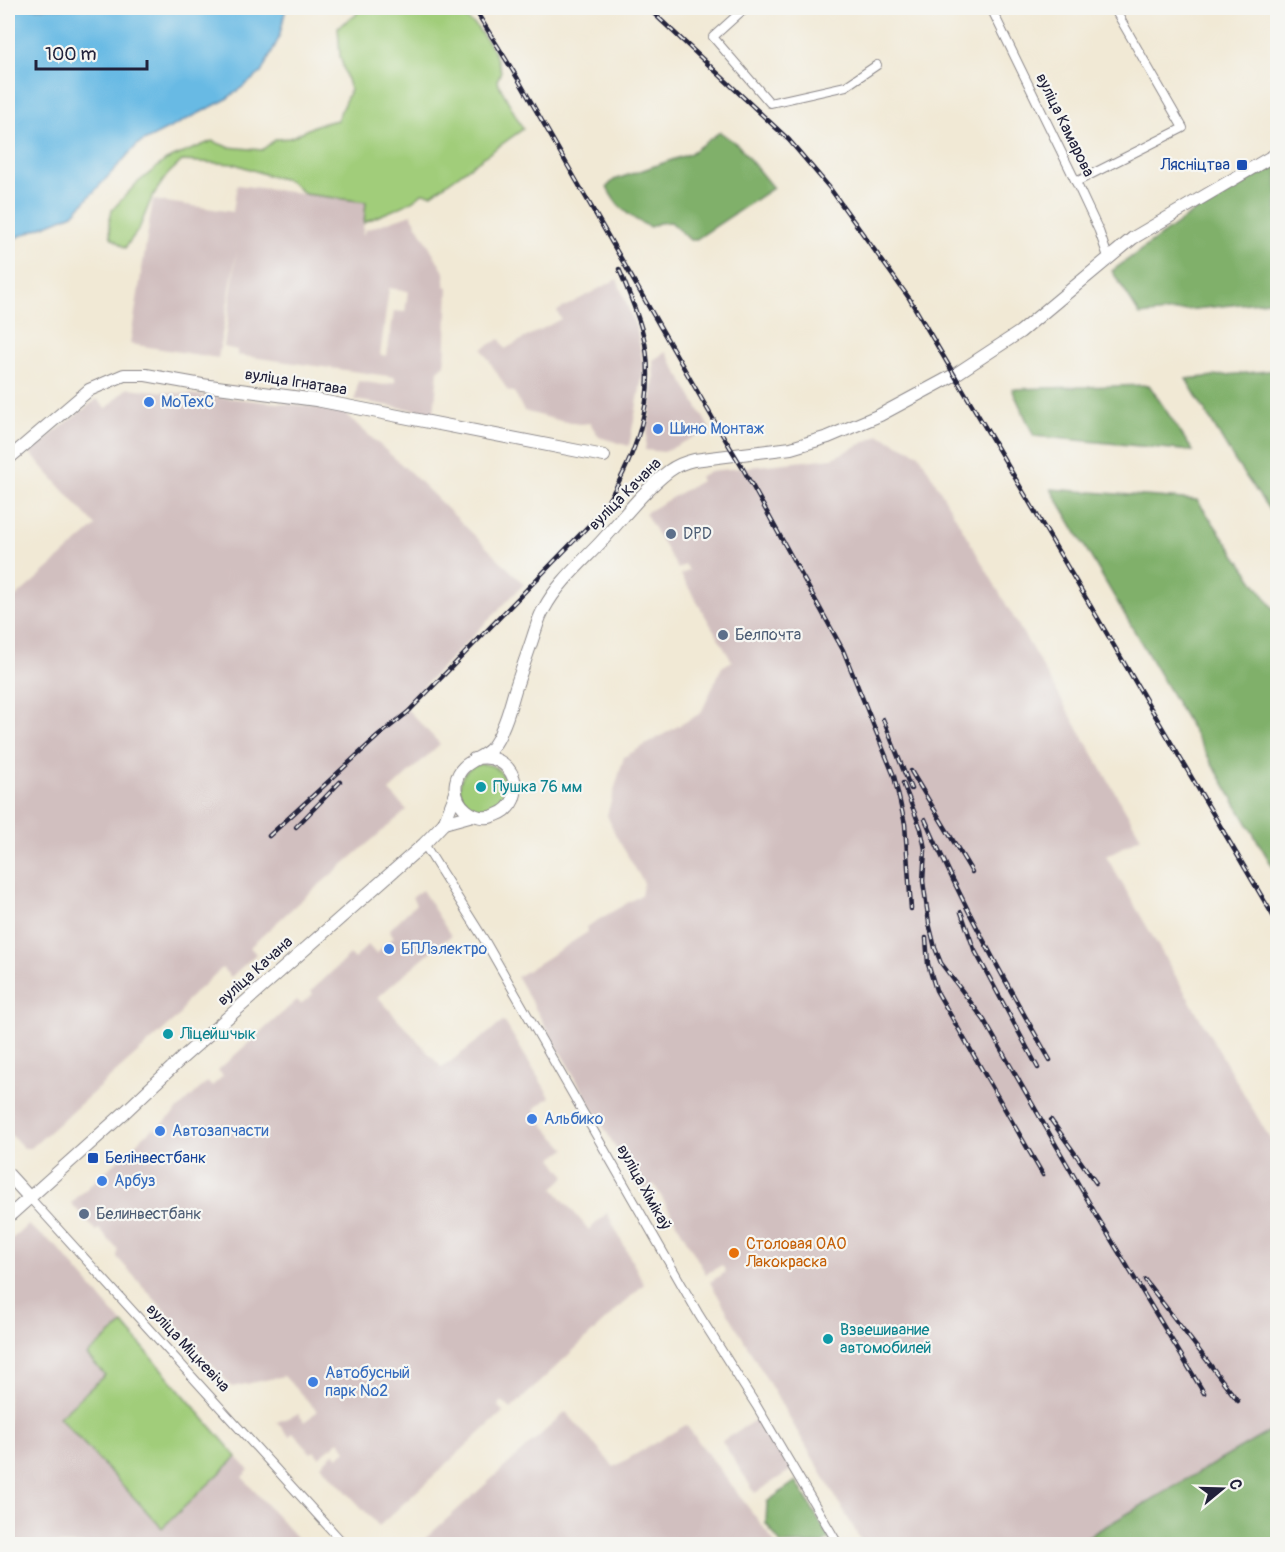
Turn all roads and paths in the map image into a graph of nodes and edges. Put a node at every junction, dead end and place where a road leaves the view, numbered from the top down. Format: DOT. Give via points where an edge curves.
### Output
graph roads {
  1 [pos="745,8"];
  2 [pos="991,8"];
  3 [pos="1114,8"];
  4 [pos="877,65"];
  5 [pos="1278,153"];
  6 [pos="1076,182"];
  7 [pos="1108,257"];
  8 [pos="604,456"];
  9 [pos="8,459"];
  10 [pos="503,728"];
  11 [pos="474,759"];
  12 [pos="501,761"];
  13 [pos="456,793"];
  14 [pos="473,815"];
  15 [pos="444,823"];
  16 [pos="424,843"];
  17 [pos="8,1174"];
  18 [pos="30,1197"];
  19 [pos="8,1217"];
  20 [pos="344,1545"];
  21 [pos="838,1545"];
  1 -- 4 [label="street" via="713,37 770,103 846,86"];
  2 -- 6 [label="street, вуліца Камарова"];
  3 -- 6 [label="street" via="1184,128"];
  5 -- 7 [label="main road, вуліца Качана" via="1133,238"];
  6 -- 7 [label="street, вуліца Камарова"];
  7 -- 10 [label="main road, вуліца Качана" via="1020,332 880,415 808,444 694,460 670,470 648,489 543,609"];
  8 -- 9 [label="main road, вуліца Ігнатава" via="316,400 124,375 89,390"];
  10 -- 11 [label="main road, вуліца Качана" via="491,749"];
  10 -- 12 [label="main road, вуліца Качана"];
  11 -- 12 [label="main road" via="488,757"];
  11 -- 13 [label="main road, вуліца Качана" via="459,773"];
  12 -- 14 [label="main road, вуліца Качана" via="515,780 513,801 496,815"];
  13 -- 14 [label="main road" via="462,806"];
  13 -- 15 [label="main road, вуліца Качана"];
  14 -- 15 [label="main road, вуліца Качана"];
  15 -- 16 [label="main road, вуліца Качана"];
  16 -- 18 [label="main road, вуліца Качана"];
  16 -- 21 [label="street, вуліца Хімікаў" via="490,948 699,1315"];
  17 -- 18 [label="main road, вуліца Міцкевіча"];
  18 -- 19 [label="main road, вуліца Качана"];
  18 -- 20 [label="street, вуліца Міцкевіча"];
}
